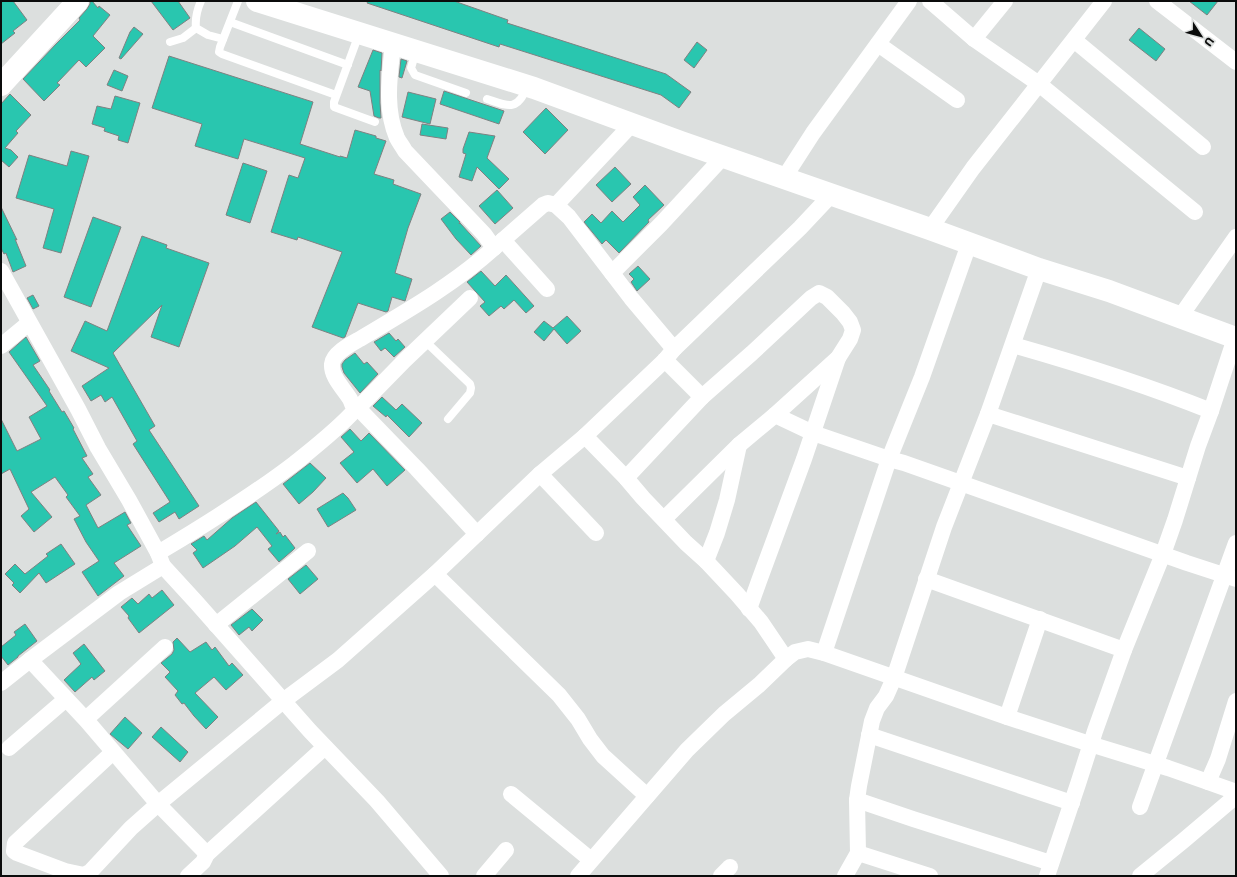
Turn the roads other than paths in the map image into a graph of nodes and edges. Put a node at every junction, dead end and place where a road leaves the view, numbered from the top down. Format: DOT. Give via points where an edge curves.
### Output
graph roads {
  1 [pos="78,1"];
  2 [pos="238,1"];
  3 [pos="257,1"];
  4 [pos="909,1"];
  5 [pos="930,1"];
  6 [pos="1005,1"];
  7 [pos="1104,1"];
  8 [pos="1157,1"];
  9 [pos="200,4"];
  10 [pos="230,22"];
  11 [pos="196,28"];
  12 [pos="359,33"];
  13 [pos="224,39"];
  14 [pos="974,39"];
  15 [pos="1074,40"];
  16 [pos="170,42"];
  17 [pos="393,43"];
  18 [pos="878,44"];
  19 [pos="416,50"];
  20 [pos="1236,62"];
  21 [pos="348,65"];
  22 [pos="1039,84"];
  23 [pos="1,85"];
  24 [pos="527,86"];
  25 [pos="466,93"];
  26 [pos="336,95"];
  27 [pos="487,99"];
  28 [pos="957,100"];
  29 [pos="375,122"];
  30 [pos="632,124"];
  31 [pos="1203,148"];
  32 [pos="723,157"];
  33 [pos="784,178"];
  34 [pos="832,194"];
  35 [pos="556,205"];
  36 [pos="1195,212"];
  37 [pos="930,229"];
  38 [pos="1236,237"];
  39 [pos="498,244"];
  40 [pos="969,244"];
  41 [pos="1039,269"];
  42 [pos="1,271"];
  43 [pos="612,273"];
  44 [pos="547,289"];
  45 [pos="470,298"];
  46 [pos="1180,317"];
  47 [pos="29,323"];
  48 [pos="1236,338"];
  49 [pos="425,341"];
  50 [pos="1013,345"];
  51 [pos="1,346"];
  52 [pos="670,355"];
  53 [pos="838,358"];
  54 [pos="702,397"];
  55 [pos="357,409"];
  56 [pos="1211,411"];
  57 [pos="988,414"];
  58 [pos="775,415"];
  59 [pos="448,419"];
  60 [pos="813,433"];
  61 [pos="585,436"];
  62 [pos="739,445"];
  63 [pos="889,459"];
  64 [pos="540,474"];
  65 [pos="626,478"];
  66 [pos="1188,478"];
  67 [pos="962,484"];
  68 [pos="664,519"];
  69 [pos="596,533"];
  70 [pos="477,534"];
  71 [pos="1236,543"];
  72 [pos="308,551"];
  73 [pos="1163,554"];
  74 [pos="161,560"];
  75 [pos="706,561"];
  76 [pos="435,574"];
  77 [pos="1230,577"];
  78 [pos="926,580"];
  79 [pos="750,609"];
  80 [pos="1040,619"];
  81 [pos="216,624"];
  82 [pos="165,647"];
  83 [pos="1124,650"];
  84 [pos="824,653"];
  85 [pos="786,659"];
  86 [pos="30,660"];
  87 [pos="894,678"];
  88 [pos="1,683"];
  89 [pos="66,699"];
  90 [pos="1236,700"];
  91 [pos="283,701"];
  92 [pos="1007,717"];
  93 [pos="86,719"];
  94 [pos="869,735"];
  95 [pos="1090,744"];
  96 [pos="325,747"];
  97 [pos="9,748"];
  98 [pos="113,752"];
  99 [pos="1156,764"];
  100 [pos="1208,782"];
  101 [pos="1236,792"];
  102 [pos="511,794"];
  103 [pos="647,796"];
  104 [pos="1236,796"];
  105 [pos="857,800"];
  106 [pos="1072,803"];
  107 [pos="158,804"];
  108 [pos="1140,807"];
  109 [pos="506,850"];
  110 [pos="858,853"];
  111 [pos="207,854"];
  112 [pos="1049,869"];
  113 [pos="586,871"];
  114 [pos="188,876"];
  115 [pos="441,876"];
  116 [pos="484,876"];
  117 [pos="845,876"];
  118 [pos="930,876"];
  119 [pos="1140,876"];
  1 -- 23 [label="street"];
  2 -- 10 [label="lane"];
  3 -- 12 [label="street"];
  4 -- 18 [label="street"];
  5 -- 14 [label="street"];
  6 -- 14 [label="street"];
  7 -- 15 [label="street"];
  8 -- 20 [label="street"];
  9 -- 11 [label="lane"];
  10 -- 13 [label="lane"];
  10 -- 21 [label="lane"];
  11 -- 13 [label="lane" via="208,36"];
  11 -- 16 [label="lane" via="183,38"];
  12 -- 17 [label="street"];
  12 -- 21 [label="lane"];
  13 -- 26 [label="lane" via="219,52 222,54"];
  14 -- 22 [label="street"];
  15 -- 22 [label="street"];
  15 -- 31 [label="street"];
  17 -- 19 [label="street"];
  17 -- 39 [label="street" via="388,94 397,138 405,151 484,234"];
  18 -- 28 [label="street"];
  18 -- 33 [label="street" via="813,133"];
  19 -- 24 [label="street"];
  19 -- 25 [label="lane" via="411,68 415,75"];
  21 -- 26 [label="lane"];
  22 -- 36 [label="street"];
  22 -- 37 [label="street" via="973,168"];
  24 -- 27 [label="lane" via="523,98 518,103 507,106"];
  24 -- 30 [label="street"];
  26 -- 29 [label="lane" via="334,107"];
  30 -- 32 [label="street"];
  30 -- 35 [label="street"];
  32 -- 33 [label="street"];
  32 -- 43 [label="street"];
  33 -- 34 [label="street"];
  34 -- 37 [label="street"];
  34 -- 52 [label="street"];
  35 -- 39 [label="street" via="543,205"];
  35 -- 43 [label="street" via="569,217"];
  37 -- 40 [label="street"];
  38 -- 46 [label="street"];
  39 -- 44 [label="street"];
  39 -- 55 [label="street" via="464,273 336,356 332,364 334,375"];
  40 -- 41 [label="street"];
  40 -- 63 [label="street" via="922,377"];
  41 -- 46 [label="street"];
  41 -- 50 [label="street"];
  42 -- 47 [label="street"];
  43 -- 52 [label="street"];
  45 -- 49 [label="street"];
  46 -- 48 [label="street"];
  47 -- 51 [label="street"];
  47 -- 74 [label="street"];
  48 -- 56 [label="street"];
  49 -- 55 [label="street"];
  49 -- 59 [label="lane" via="470,384 470,393"];
  50 -- 56 [label="street" via="1168,394"];
  50 -- 57 [label="street"];
  52 -- 54 [label="street"];
  52 -- 61 [label="street"];
  53 -- 54 [label="street" via="853,330 850,322 838,308 819,293 810,298"];
  53 -- 58 [label="street"];
  53 -- 60 [label="street"];
  54 -- 65 [label="street"];
  55 -- 70 [label="street"];
  55 -- 74 [label="street" via="341,426 276,477"];
  56 -- 66 [label="street"];
  57 -- 66 [label="street"];
  57 -- 67 [label="street"];
  58 -- 60 [label="street"];
  58 -- 62 [label="street"];
  60 -- 63 [label="street"];
  60 -- 79 [label="street"];
  61 -- 64 [label="street"];
  61 -- 65 [label="street"];
  62 -- 68 [label="street"];
  62 -- 75 [label="street" via="727,500"];
  63 -- 67 [label="street"];
  63 -- 84 [label="street"];
  64 -- 69 [label="street"];
  64 -- 70 [label="street"];
  65 -- 68 [label="street"];
  66 -- 73 [label="street"];
  67 -- 73 [label="street"];
  67 -- 78 [label="street"];
  68 -- 75 [label="street"];
  70 -- 76 [label="street"];
  71 -- 77 [label="street"];
  72 -- 81 [label="street"];
  73 -- 77 [label="street"];
  73 -- 83 [label="street"];
  74 -- 81 [label="street"];
  74 -- 86 [label="street"];
  75 -- 79 [label="street"];
  76 -- 91 [label="street" via="338,660"];
  76 -- 103 [label="street" via="559,695 603,756"];
  77 -- 99 [label="street"];
  78 -- 80 [label="street"];
  78 -- 87 [label="street"];
  79 -- 85 [label="street"];
  80 -- 83 [label="street"];
  80 -- 92 [label="street"];
  81 -- 91 [label="street"];
  82 -- 93 [label="street"];
  83 -- 95 [label="street"];
  84 -- 85 [label="street" via="808,649 795,652"];
  84 -- 87 [label="street"];
  85 -- 103 [label="street" via="704,731"];
  86 -- 88 [label="street"];
  86 -- 89 [label="street"];
  87 -- 92 [label="street"];
  87 -- 94 [label="street" via="877,708"];
  89 -- 93 [label="street"];
  89 -- 97 [label="street"];
  90 -- 100 [label="street" via="1218,759"];
  91 -- 96 [label="street"];
  91 -- 107 [label="street"];
  92 -- 95 [label="street"];
  93 -- 98 [label="street"];
  94 -- 105 [label="street"];
  94 -- 106 [label="street"];
  95 -- 99 [label="street"];
  95 -- 106 [label="street"];
  96 -- 111 [label="street"];
  96 -- 115 [label="street" via="385,810"];
  98 -- 107 [label="street"];
  98 -- 107 [label="street" via="15,843 14,851 65,871 80,875 88,874 131,828"];
  99 -- 100 [label="street"];
  99 -- 108 [label="street"];
  100 -- 101 [label="street"];
  102 -- 113 [label="street"];
  103 -- 113 [label="street"];
  104 -- 119 [label="street"];
  105 -- 110 [label="street"];
  105 -- 112 [label="street"];
  106 -- 112 [label="street"];
  107 -- 111 [label="street"];
  109 -- 116 [label="street"];
  110 -- 117 [label="street"];
  110 -- 118 [label="street"];
  111 -- 114 [label="street" via="203,862"];
}
